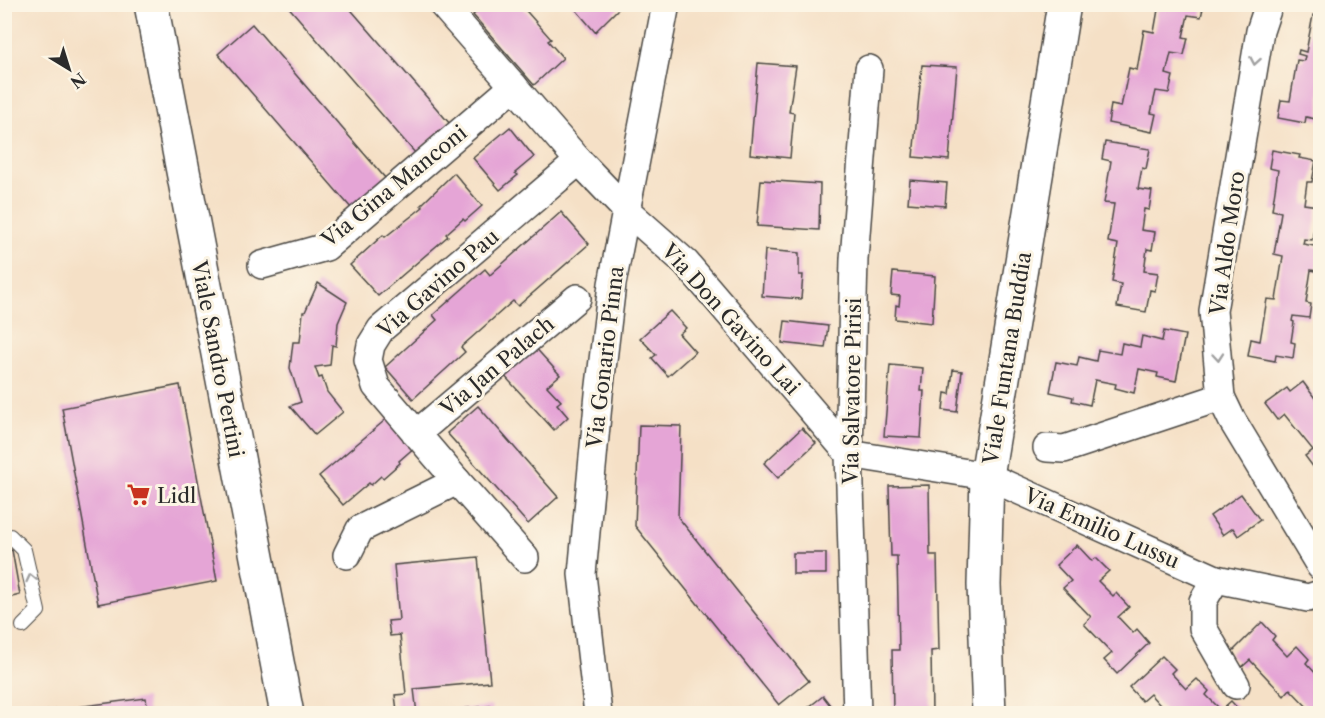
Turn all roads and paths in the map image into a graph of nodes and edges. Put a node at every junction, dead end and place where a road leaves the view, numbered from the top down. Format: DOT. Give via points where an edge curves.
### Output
graph roads {
  1 [pos="151,4"];
  2 [pos="442,4"];
  3 [pos="666,4"];
  4 [pos="1064,4"];
  5 [pos="1269,4"];
  6 [pos="869,69"];
  7 [pos="514,86"];
  8 [pos="579,161"];
  9 [pos="627,211"];
  10 [pos="262,265"];
  11 [pos="577,298"];
  12 [pos="1221,397"];
  13 [pos="416,434"];
  14 [pos="1047,448"];
  15 [pos="849,454"];
  16 [pos="987,476"];
  17 [pos="457,482"];
  18 [pos="4,537"];
  19 [pos="347,555"];
  20 [pos="525,558"];
  21 [pos="1320,566"];
  22 [pos="1216,579"];
  23 [pos="1320,594"];
  24 [pos="23,626"];
  25 [pos="1236,685"];
  26 [pos="287,714"];
  27 [pos="598,714"];
  28 [pos="857,714"];
  29 [pos="989,714"];
  1 -- 26 [label="street, Viale Sandro Pertini"];
  2 -- 7 [label="street, Via Don Gavino Lai"];
  3 -- 9 [label="street, Via Gonario Pinna"];
  4 -- 16 [label="street, Viale Funtana Buddia"];
  5 -- 12 [label="street, Via Aldo Moro, one-way" via="1260,31 1213,310"];
  6 -- 15 [label="street, Via Salvatore Pirisi" via="854,259"];
  7 -- 8 [label="street, Via Don Gavino Lai"];
  7 -- 10 [label="street, Via Gina Manconi" via="326,247"];
  8 -- 9 [label="street, Via Don Gavino Lai"];
  8 -- 13 [label="street, Via Gavino Pau" via="381,329 371,345 368,360 376,386"];
  9 -- 15 [label="street, Via Don Gavino Lai" via="686,263"];
  9 -- 27 [label="street, Via Gonario Pinna" via="612,284 582,574"];
  11 -- 13 [label="street, Via Jan Palach"];
  12 -- 14 [label="street" via="1064,449"];
  12 -- 21 [label="street, Via Aldo Moro"];
  13 -- 17 [label="street, Via Gavino Pau"];
  15 -- 16 [label="street"];
  15 -- 28 [label="street, Via Salvatore Pirisi"];
  16 -- 22 [label="street, Via Emilio Lussu"];
  16 -- 29 [label="street, Viale Funtana Buddia" via="984,585"];
  17 -- 19 [label="street" via="360,529"];
  17 -- 20 [label="street, Via Gavino Pau"];
  24 -- 18 [label="lane, one-way" via="38,611 24,550 10,536"];
  22 -- 23 [label="street, Via Emilio Lussu" via="1308,598"];
  22 -- 25 [label="street" via="1203,601 1203,628"];
}
